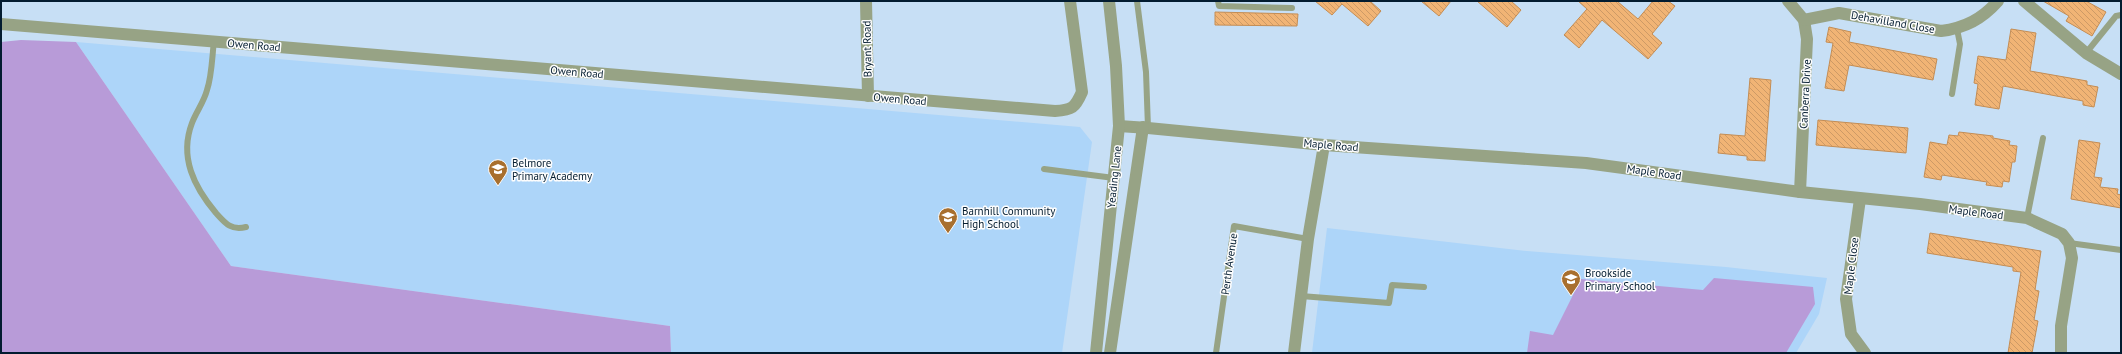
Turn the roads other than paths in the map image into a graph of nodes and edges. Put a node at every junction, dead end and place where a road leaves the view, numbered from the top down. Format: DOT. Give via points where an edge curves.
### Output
graph roads {
  1 [pos="866,1"];
  2 [pos="1070,1"];
  3 [pos="1109,1"];
  4 [pos="1136,1"];
  5 [pos="1218,1"];
  6 [pos="1788,1"];
  7 [pos="1998,1"];
  8 [pos="2024,1"];
  9 [pos="1292,8"];
  10 [pos="2121,15"];
  11 [pos="1804,20"];
  12 [pos="1,24"];
  13 [pos="1957,29"];
  14 [pos="214,41"];
  15 [pos="2086,53"];
  16 [pos="2121,74"];
  17 [pos="1952,94"];
  18 [pos="868,96"];
  19 [pos="1119,126"];
  20 [pos="1146,128"];
  21 [pos="2042,138"];
  22 [pos="1324,145"];
  23 [pos="1044,169"];
  24 [pos="1114,178"];
  25 [pos="1800,192"];
  26 [pos="1860,199"];
  27 [pos="2027,218"];
  28 [pos="246,227"];
  29 [pos="1308,238"];
  30 [pos="2070,243"];
  31 [pos="2121,250"];
  32 [pos="1424,287"];
  33 [pos="1301,296"];
  34 [pos="1096,353"];
  35 [pos="1110,353"];
  36 [pos="1216,353"];
  37 [pos="1294,353"];
  38 [pos="1865,353"];
  39 [pos="2061,353"];
  1 -- 18 [label="street, Bryant Road"];
  2 -- 18 [label="street, Owen Road" via="1082,92 1076,104 1068,110"];
  3 -- 19 [label="street, Yeading Lane"];
  4 -- 20 [label="lane" via="1146,72"];
  5 -- 9 [label="lane" via="1219,6"];
  6 -- 11 [label="street"];
  7 -- 13 [label="street, Dehavilland Close" via="1971,24"];
  8 -- 15 [label="street"];
  10 -- 15 [label="lane" via="2116,16"];
  11 -- 13 [label="street, Dehavilland Close" via="1839,13 1941,31"];
  11 -- 25 [label="street, Canberra Drive" via="1807,38"];
  12 -- 14 [label="street, Owen Road"];
  13 -- 17 [label="lane" via="1960,44"];
  14 -- 18 [label="street, Owen Road"];
  14 -- 28 [label="lane" via="207,90 188,135 186,156 205,200 231,227 238,230"];
  15 -- 16 [label="street"];
  19 -- 20 [label="street, Maple Road"];
  19 -- 24 [label="street, Yeading Lane"];
  20 -- 22 [label="street, Maple Road"];
  20 -- 35 [label="street"];
  21 -- 27 [label="lane"];
  22 -- 25 [label="street, Maple Road" via="1586,163"];
  22 -- 29 [label="street"];
  23 -- 24 [label="lane"];
  24 -- 34 [label="street, Yeading Lane"];
  25 -- 26 [label="street, Maple Road"];
  26 -- 27 [label="street, Maple Road"];
  26 -- 38 [label="street, Maple Close" via="1846,299 1851,334"];
  27 -- 30 [label="street, Maple Road" via="2062,234"];
  29 -- 33 [label="street"];
  29 -- 36 [label="lane, Perth Avenue" via="1234,226"];
  30 -- 31 [label="lane"];
  30 -- 39 [label="street" via="2072,258 2061,326"];
  32 -- 33 [label="lane" via="1392,285 1389,303"];
  33 -- 37 [label="street"];
}
